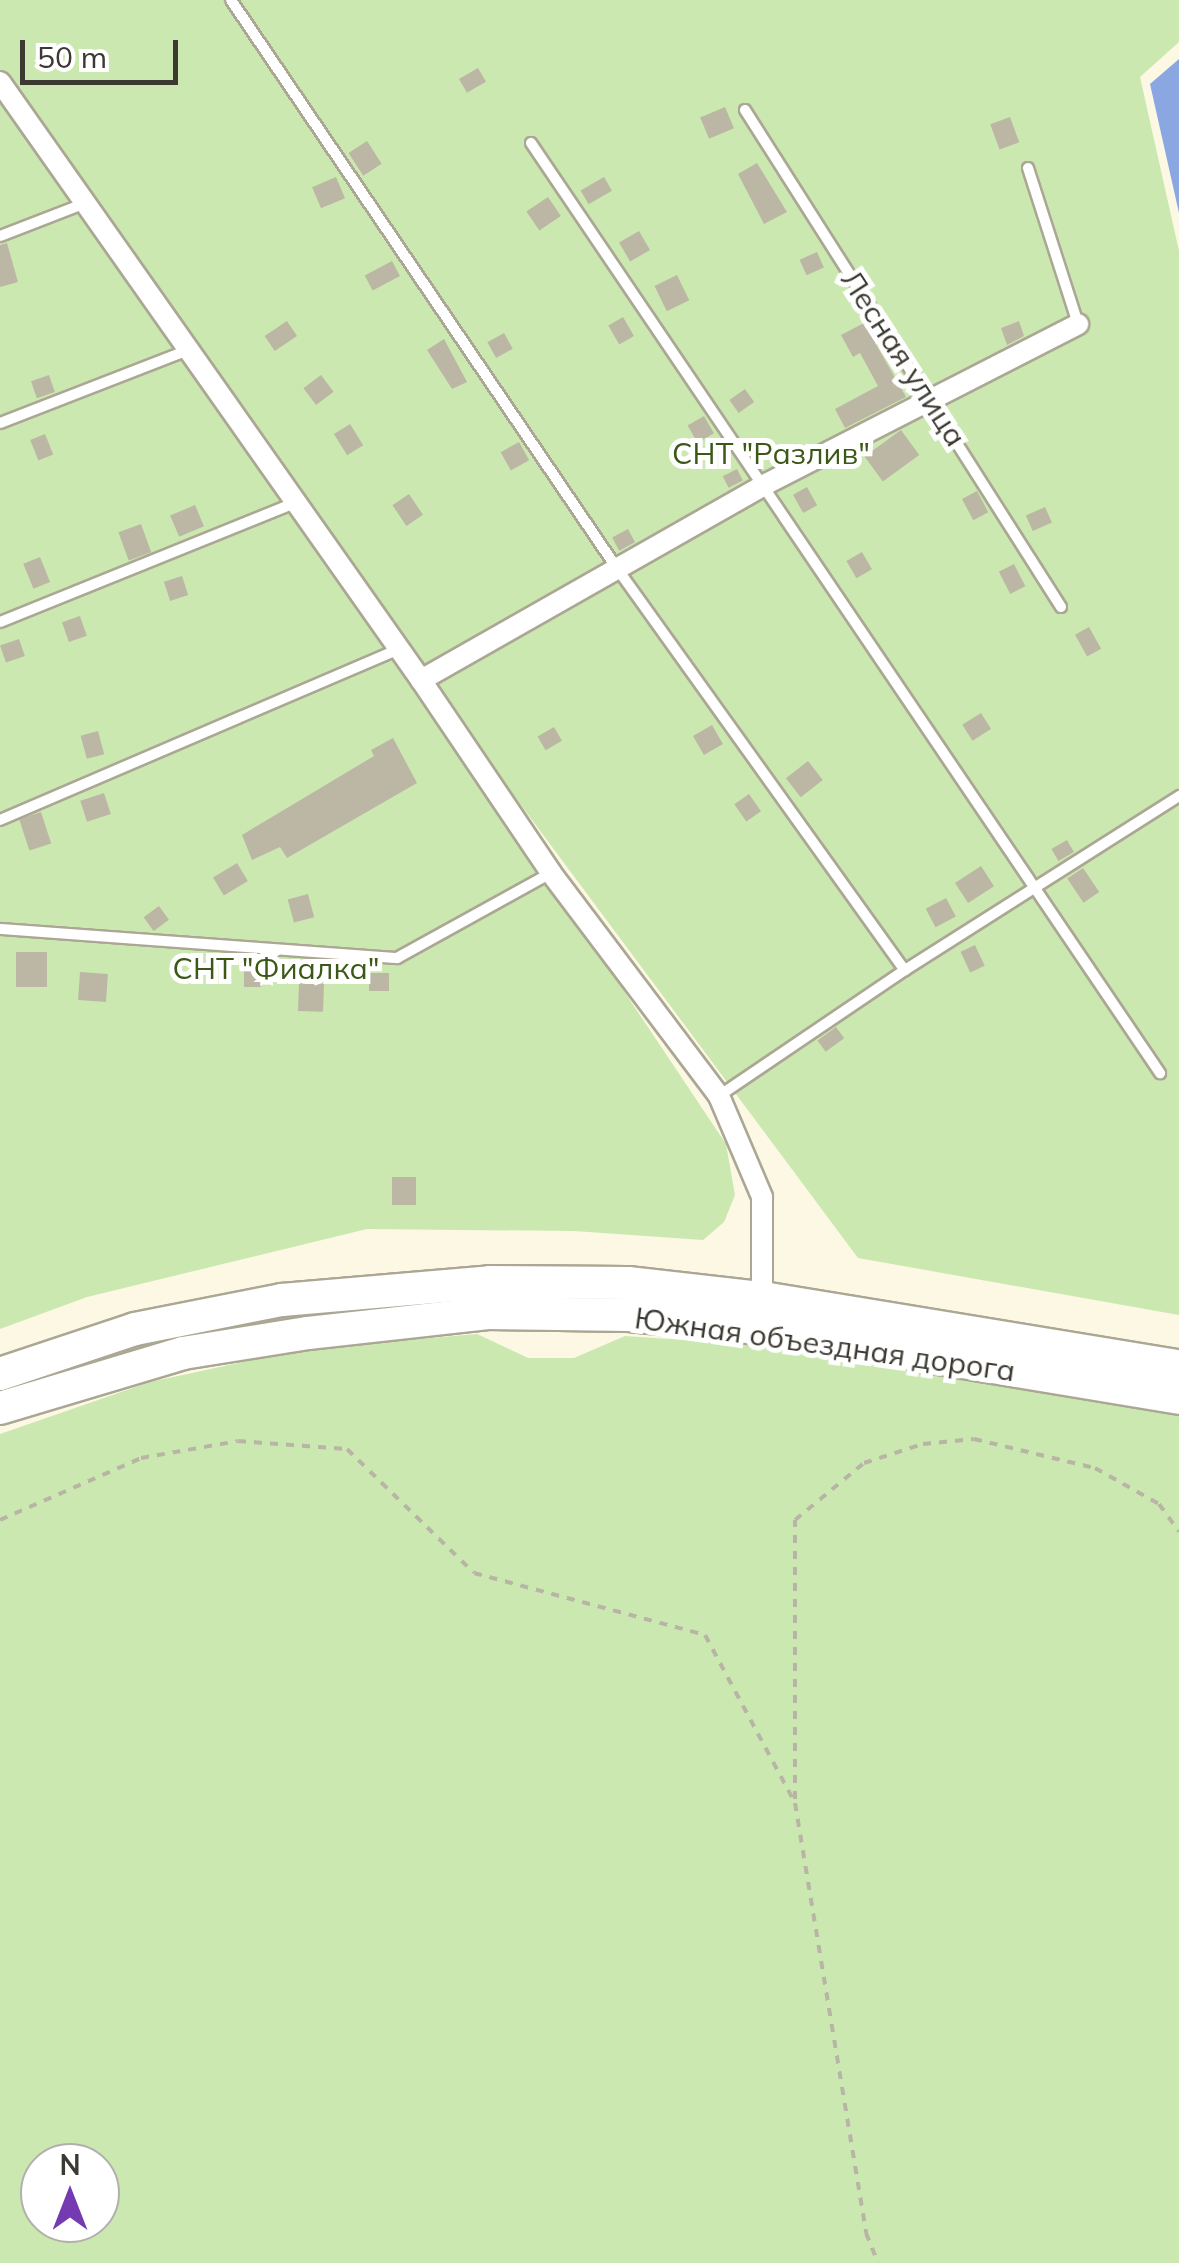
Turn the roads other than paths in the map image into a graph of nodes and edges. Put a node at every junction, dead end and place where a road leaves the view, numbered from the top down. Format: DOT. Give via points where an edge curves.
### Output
graph roads {
  1 [pos="231,0"];
  2 [pos="0,82"];
  3 [pos="745,110"];
  4 [pos="531,143"];
  5 [pos="1028,168"];
  6 [pos="88,202"];
  7 [pos="0,236"];
  8 [pos="1078,324"];
  9 [pos="188,350"];
  10 [pos="931,401"];
  11 [pos="0,423"];
  12 [pos="764,485"];
  13 [pos="296,503"];
  14 [pos="616,566"];
  15 [pos="1061,607"];
  16 [pos="0,622"];
  17 [pos="397,650"];
  18 [pos="421,680"];
  19 [pos="1179,796"];
  20 [pos="0,820"];
  21 [pos="551,873"];
  22 [pos="1032,889"];
  23 [pos="0,929"];
  24 [pos="904,970"];
  25 [pos="1160,1073"];
  26 [pos="718,1096"];
  27 [pos="745,1312"];
  28 [pos="1179,1366"];
  29 [pos="0,1374"];
  30 [pos="1179,1398"];
  31 [pos="0,1408"];
  1 -- 14 [label="lane"];
  2 -- 6 [label="street"];
  3 -- 10 [label="lane, Лесная улица"];
  4 -- 12 [label="lane"];
  5 -- 8 [label="lane"];
  6 -- 7 [label="lane"];
  6 -- 9 [label="street"];
  8 -- 10 [label="street"];
  9 -- 11 [label="lane"];
  9 -- 13 [label="street"];
  10 -- 12 [label="street"];
  10 -- 15 [label="lane, Лесная улица"];
  12 -- 14 [label="street"];
  12 -- 22 [label="lane"];
  13 -- 16 [label="lane"];
  13 -- 17 [label="street"];
  14 -- 18 [label="street"];
  14 -- 24 [label="lane"];
  17 -- 18 [label="street"];
  17 -- 20 [label="lane"];
  18 -- 21 [label="street"];
  19 -- 22 [label="lane"];
  21 -- 23 [label="lane" via="397,958"];
  21 -- 26 [label="street"];
  22 -- 24 [label="lane"];
  22 -- 25 [label="lane"];
  24 -- 26 [label="lane"];
  26 -- 27 [label="street" via="762,1196"];
  27 -- 28 [label="main road, Южная объездная дорога"];
  27 -- 29 [label="main road, Южная объездная дорога" via="628,1283 490,1282 282,1300 134,1329"];
  27 -- 30 [label="main road, Южная объездная дорога"];
  27 -- 31 [label="main road, Южная объездная дорога" via="488,1313 308,1332 184,1352"];
}
